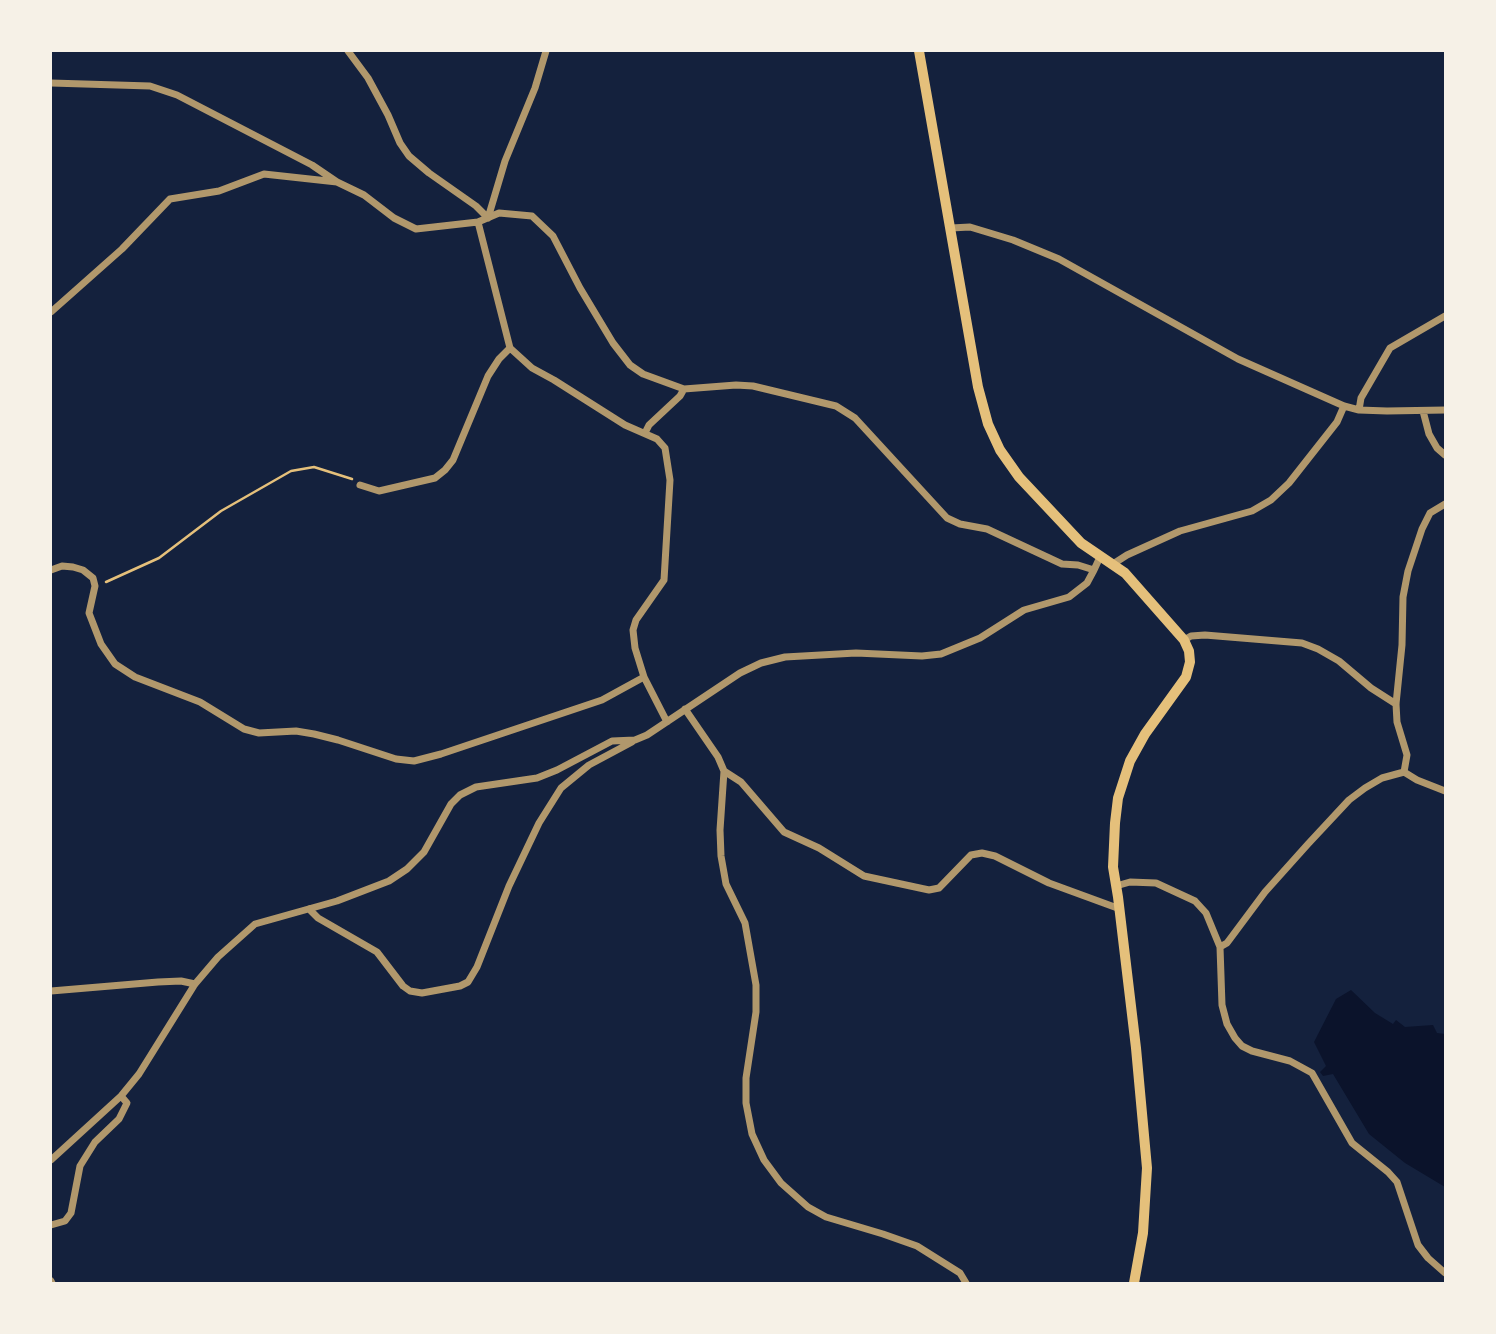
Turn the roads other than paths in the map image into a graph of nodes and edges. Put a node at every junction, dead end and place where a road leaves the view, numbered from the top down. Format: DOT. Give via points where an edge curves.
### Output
graph roads {
  1 [pos="348,51"];
  2 [pos="546,51"];
  3 [pos="919,51"];
  4 [pos="51,83"];
  5 [pos="337,182"];
  6 [pos="488,218"];
  7 [pos="478,222"];
  8 [pos="951,228"];
  9 [pos="51,312"];
  10 [pos="1445,316"];
  11 [pos="510,348"];
  12 [pos="684,389"];
  13 [pos="1344,406"];
  14 [pos="1359,410"];
  15 [pos="1445,410"];
  16 [pos="1423,411"];
  17 [pos="645,433"];
  18 [pos="1445,455"];
  19 [pos="360,485"];
  20 [pos="1445,504"];
  21 [pos="1100,557"];
  22 [pos="1113,564"];
  23 [pos="51,570"];
  24 [pos="1094,570"];
  25 [pos="1184,640"];
  26 [pos="644,677"];
  27 [pos="1396,704"];
  28 [pos="685,709"];
  29 [pos="667,722"];
  30 [pos="635,740"];
  31 [pos="724,771"];
  32 [pos="1404,772"];
  33 [pos="1445,791"];
  34 [pos="1116,886"];
  35 [pos="309,909"];
  36 [pos="1120,909"];
  37 [pos="1220,947"];
  38 [pos="195,984"];
  39 [pos="51,991"];
  40 [pos="121,1096"];
  41 [pos="51,1160"];
  42 [pos="51,1225"];
  43 [pos="1445,1273"];
  44 [pos="966,1283"];
  45 [pos="1135,1283"];
  1 -- 6 [label="street" via="368,78 409,156"];
  2 -- 6 [label="street"];
  3 -- 8 [label="main road"];
  4 -- 5 [label="street" via="150,86 202,107"];
  5 -- 7 [label="street" via="416,229"];
  5 -- 9 [label="street" via="264,174 219,191 170,199"];
  6 -- 7 [label="street"];
  6 -- 12 [label="street" via="519,213 532,216 545,227 630,365"];
  7 -- 11 [label="street"];
  8 -- 13 [label="street" via="970,227 1059,258 1238,359"];
  8 -- 21 [label="main road" via="988,424 1019,477"];
  10 -- 14 [label="street" via="1390,348 1379,362"];
  11 -- 17 [label="street" via="531,368"];
  11 -- 19 [label="street" via="488,376 445,470 435,478 379,491"];
  12 -- 17 [label="street"];
  12 -- 24 [label="street" via="752,386 846,410 947,518 987,529 1055,562"];
  13 -- 14 [label="street"];
  13 -- 22 [label="street" via="1337,422 1271,500 1252,511 1180,531"];
  14 -- 16 [label="street"];
  15 -- 16 [label="street"];
  16 -- 18 [label="street" via="1429,434"];
  17 -- 26 [label="street" via="665,448 670,480 664,580 633,630"];
  20 -- 27 [label="street" via="1430,513 1408,570"];
  21 -- 22 [label="main road"];
  21 -- 24 [label="street"];
  22 -- 25 [label="main road"];
  23 -- 26 [label="street" via="62,566 83,570 93,578 89,613 101,644 116,664 135,677 200,702 244,729 314,734 396,758 414,761 441,754 602,700"];
  24 -- 28 [label="street" via="1087,583 1069,597 1024,610 980,638 941,654 785,657 740,673"];
  25 -- 27 [label="street" via="1205,635 1302,643 1339,661"];
  25 -- 34 [label="main road" via="1190,662 1186,677 1145,734 1122,781 1112,853"];
  26 -- 29 [label="street"];
  27 -- 32 [label="street" via="1407,755"];
  28 -- 29 [label="street"];
  28 -- 31 [label="street"];
  29 -- 30 [label="street"];
  30 -- 35 [label="street" via="612,741 537,778 468,791 451,804 424,852 407,869 389,881"];
  30 -- 35 [label="street" via="589,765 561,788 539,823 468,982 422,993 410,991 377,952"];
  31 -- 36 [label="street" via="741,782 784,832 864,876 929,890 939,888 971,855 982,853"];
  31 -- 44 [label="street" via="721,856 726,884 745,923 756,985 746,1078 752,1134 781,1183 808,1207 916,1246 960,1273"];
  32 -- 33 [label="street"];
  32 -- 37 [label="street" via="1382,778 1349,800"];
  34 -- 36 [label="main road"];
  34 -- 37 [label="street" via="1130,881 1156,883 1195,901 1206,913"];
  35 -- 38 [label="street" via="255,924"];
  36 -- 45 [label="main road" via="1147,1168"];
  37 -- 43 [label="street" via="1222,1005 1235,1038 1252,1051 1290,1061 1312,1073 1352,1143 1396,1182 1418,1245"];
  38 -- 39 [label="street" via="159,982"];
  38 -- 40 [label="street"];
  40 -- 41 [label="street"];
  40 -- 42 [label="street" via="127,1103 119,1118 94,1142 80,1166 71,1213 65,1221"];
}
